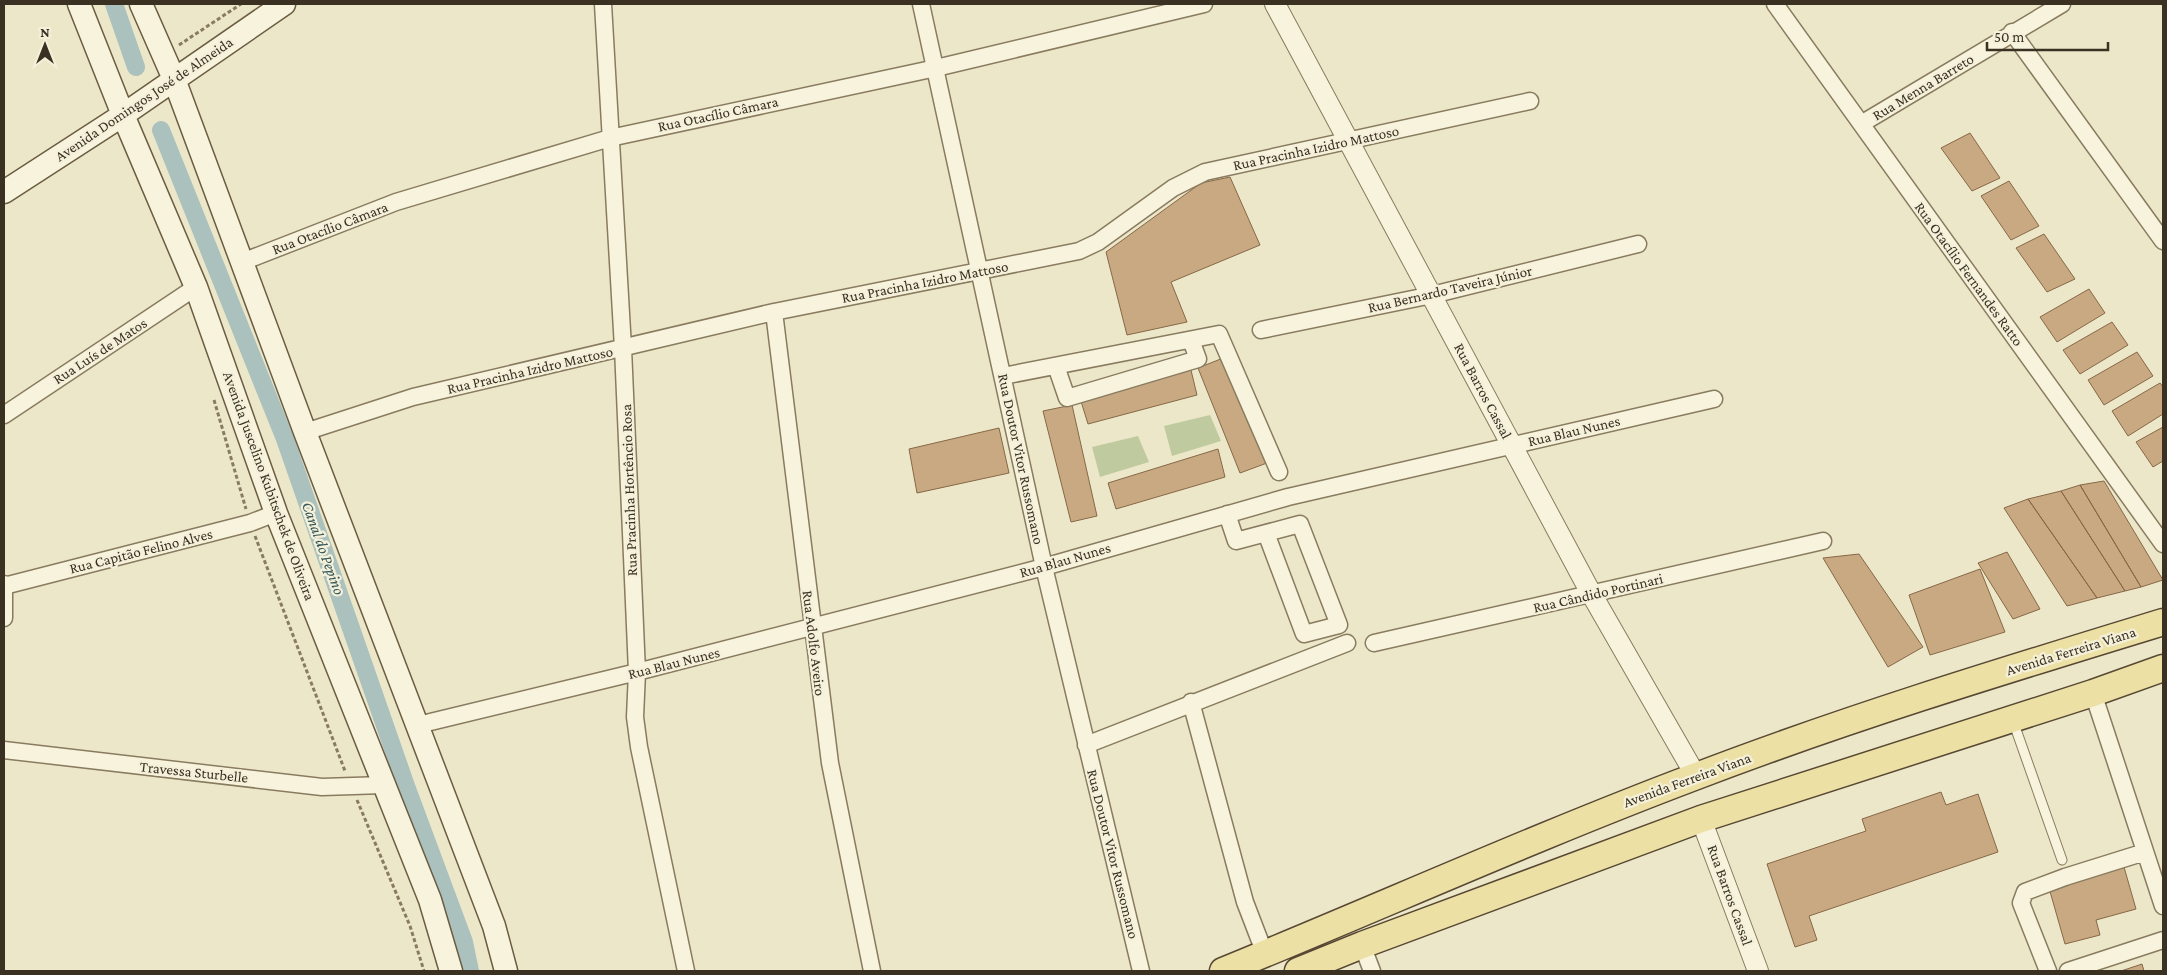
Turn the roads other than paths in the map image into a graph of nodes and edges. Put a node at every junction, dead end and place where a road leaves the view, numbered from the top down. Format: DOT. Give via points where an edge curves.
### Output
graph roads {
  1 [pos="79,4"];
  2 [pos="141,4"];
  3 [pos="284,4"];
  4 [pos="603,4"];
  5 [pos="921,4"];
  6 [pos="1204,4"];
  7 [pos="1275,4"];
  8 [pos="1775,4"];
  9 [pos="2062,4"];
  10 [pos="2012,32"];
  11 [pos="936,68"];
  12 [pos="174,79"];
  13 [pos="1530,102"];
  14 [pos="123,115"];
  15 [pos="1861,124"];
  16 [pos="610,138"];
  17 [pos="1350,141"];
  18 [pos="4,192"];
  19 [pos="2163,241"];
  20 [pos="1638,244"];
  21 [pos="242,262"];
  22 [pos="981,272"];
  23 [pos="196,287"];
  24 [pos="1432,296"];
  25 [pos="774,312"];
  26 [pos="1261,330"];
  27 [pos="1191,340"];
  28 [pos="623,348"];
  29 [pos="1056,366"];
  30 [pos="1003,376"];
  31 [pos="1714,399"];
  32 [pos="4,415"];
  33 [pos="305,432"];
  34 [pos="1512,445"];
  35 [pos="1279,472"];
  36 [pos="276,514"];
  37 [pos="1227,514"];
  38 [pos="1266,533"];
  39 [pos="1823,541"];
  40 [pos="2163,544"];
  41 [pos="1044,567"];
  42 [pos="4,585"];
  43 [pos="1592,595"];
  44 [pos="4,618"];
  45 [pos="2163,622"];
  46 [pos="811,627"];
  47 [pos="1347,642"];
  48 [pos="1374,643"];
  49 [pos="2163,668"];
  50 [pos="637,672"];
  51 [pos="2093,693"];
  52 [pos="1191,702"];
  53 [pos="2012,718"];
  54 [pos="418,725"];
  55 [pos="1086,745"];
  56 [pos="4,750"];
  57 [pos="1696,776"];
  58 [pos="384,785"];
  59 [pos="1702,818"];
  60 [pos="2145,852"];
  61 [pos="2062,860"];
  62 [pos="2163,906"];
  63 [pos="2163,940"];
  64 [pos="1362,945"];
  65 [pos="1265,954"];
  66 [pos="451,971"];
  67 [pos="506,971"];
  68 [pos="686,971"];
  69 [pos="872,971"];
  70 [pos="1141,971"];
  71 [pos="1223,971"];
  72 [pos="1298,971"];
  73 [pos="1372,971"];
  74 [pos="1758,971"];
  75 [pos="2048,971"];
  76 [pos="2068,971"];
  1 -- 14 [label="main road, Avenida Juscelino Kubitschek de Oliveira"];
  2 -- 12 [label="main road"];
  3 -- 12 [label="main road, Avenida Domingos José de Almeida"];
  4 -- 16 [label="street, Rua Pracinha Hortêncio Rosa"];
  5 -- 11 [label="street, Rua Doutor Vitor Russomano"];
  6 -- 11 [label="street, Rua Otacílio Câmara"];
  7 -- 17 [label="street, Rua Barros Cassal"];
  8 -- 15 [label="street, Rua Otacílio Fernandes Ratto"];
  9 -- 10 [label="street, Rua Menna Barreto"];
  10 -- 15 [label="street, Rua Menna Barreto"];
  10 -- 19 [label="street"];
  11 -- 16 [label="street, Rua Otacílio Câmara"];
  11 -- 22 [label="street, Rua Doutor Vitor Russomano"];
  12 -- 14 [label="main road, Avenida Domingos José de Almeida"];
  12 -- 21 [label="main road"];
  13 -- 17 [label="street, Rua Pracinha Izidro Mattoso"];
  14 -- 18 [label="main road, Avenida Domingos José de Almeida"];
  14 -- 23 [label="main road, Avenida Juscelino Kubitschek de Oliveira"];
  15 -- 40 [label="street, Rua Otacílio Fernandes Ratto"];
  16 -- 21 [label="street, Rua Otacílio Câmara" via="396,202"];
  16 -- 28 [label="street, Rua Pracinha Hortêncio Rosa"];
  17 -- 22 [label="street, Rua Pracinha Izidro Mattoso" via="1205,172 1173,188 1098,242 1079,251"];
  17 -- 24 [label="street, Rua Barros Cassal"];
  20 -- 24 [label="street, Rua Bernardo Taveira Júnior"];
  21 -- 33 [label="main road"];
  22 -- 25 [label="street, Rua Pracinha Izidro Mattoso"];
  22 -- 30 [label="street, Rua Doutor Vitor Russomano"];
  23 -- 32 [label="street, Rua Luís de Matos"];
  23 -- 36 [label="main road, Avenida Juscelino Kubitschek de Oliveira"];
  24 -- 26 [label="street, Rua Bernardo Taveira Júnior"];
  24 -- 34 [label="street, Rua Barros Cassal"];
  25 -- 28 [label="street, Rua Pracinha Izidro Mattoso"];
  25 -- 46 [label="street, Rua Adolfo Aveiro"];
  27 -- 29 [label="street"];
  27 -- 29 [label="street" via="1198,358 1067,398"];
  27 -- 35 [label="street" via="1219,334"];
  28 -- 33 [label="street, Rua Pracinha Izidro Mattoso" via="413,397"];
  28 -- 50 [label="street, Rua Pracinha Hortêncio Rosa"];
  29 -- 30 [label="street"];
  30 -- 41 [label="street, Rua Doutor Vitor Russomano"];
  31 -- 34 [label="street, Rua Blau Nunes"];
  33 -- 54 [label="main road"];
  34 -- 37 [label="street, Rua Blau Nunes" via="1288,496"];
  34 -- 43 [label="street, Rua Barros Cassal"];
  36 -- 42 [label="street, Rua Capitão Felino Alves"];
  36 -- 58 [label="main road, Avenida Juscelino Kubitschek de Oliveira"];
  37 -- 38 [label="street" via="1236,541"];
  37 -- 41 [label="street, Rua Blau Nunes"];
  38 -- 38 [label="street" via="1300,524 1339,625 1304,634"];
  39 -- 43 [label="street, Rua Cândido Portinari"];
  41 -- 46 [label="street, Rua Blau Nunes"];
  41 -- 55 [label="street, Rua Doutor Vitor Russomano"];
  42 -- 44 [label="street"];
  43 -- 48 [label="street, Rua Cândido Portinari"];
  43 -- 57 [label="street, Rua Barros Cassal"];
  45 -- 57 [label="main road, Avenida Ferreira Viana" via="1923,696"];
  46 -- 50 [label="street, Rua Blau Nunes"];
  46 -- 69 [label="street, Rua Adolfo Aveiro" via="830,763"];
  47 -- 52 [label="street"];
  49 -- 51 [label="main road"];
  50 -- 54 [label="street, Rua Blau Nunes"];
  50 -- 68 [label="street, Rua Pracinha Hortêncio Rosa" via="635,717 639,747"];
  51 -- 53 [label="main road"];
  51 -- 60 [label="street"];
  52 -- 55 [label="street"];
  52 -- 65 [label="street" via="1245,902"];
  53 -- 59 [label="main road"];
  53 -- 61 [label="lane"];
  54 -- 67 [label="main road" via="494,926"];
  55 -- 70 [label="street, Rua Doutor Vitor Russomano"];
  56 -- 58 [label="street, Travessa Sturbelle" via="322,787"];
  57 -- 65 [label="main road, Avenida Ferreira Viana"];
  58 -- 66 [label="main road, Avenida Juscelino Kubitschek de Oliveira" via="430,900"];
  59 -- 64 [label="main road"];
  59 -- 74 [label="street, Rua Barros Cassal"];
  60 -- 62 [label="street"];
  60 -- 75 [label="street" via="2025,892 2021,903"];
  63 -- 76 [label="street"];
  64 -- 72 [label="main road"];
  64 -- 73 [label="street"];
  65 -- 71 [label="main road, Avenida Ferreira Viana"];
}
